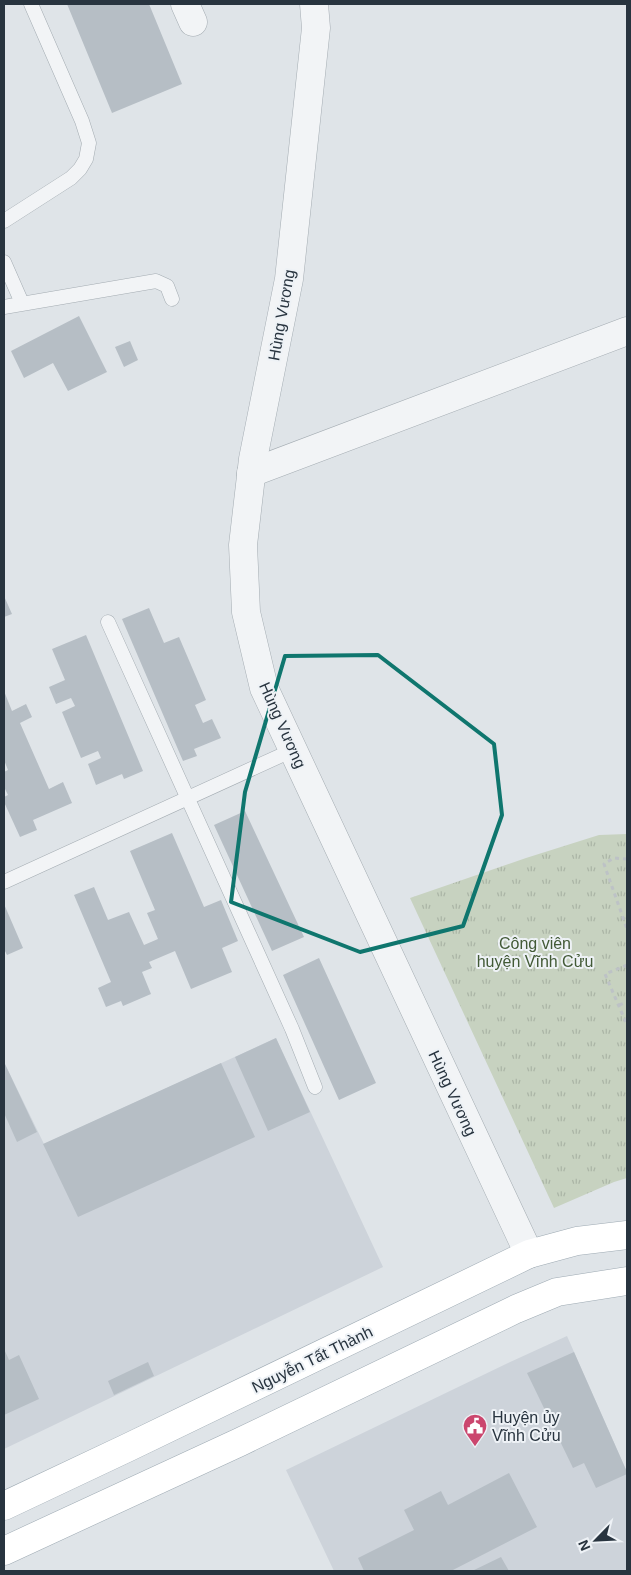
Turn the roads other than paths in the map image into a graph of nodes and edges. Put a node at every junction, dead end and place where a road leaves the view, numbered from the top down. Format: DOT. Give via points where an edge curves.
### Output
graph roads {
  1 [pos="31,4"];
  2 [pos="314,4"];
  3 [pos="4,221"];
  4 [pos="4,262"];
  5 [pos="172,299"];
  6 [pos="22,303"];
  7 [pos="4,307"];
  8 [pos="627,331"];
  9 [pos="252,473"];
  10 [pos="108,622"];
  11 [pos="293,750"];
  12 [pos="188,798"];
  13 [pos="4,882"];
  14 [pos="315,1088"];
  15 [pos="627,1235"];
  16 [pos="529,1254"];
  17 [pos="478,1279"];
  18 [pos="627,1281"];
  19 [pos="495,1319"];
  20 [pos="4,1506"];
  21 [pos="4,1551"];
  1 -- 3 [label="lane" via="89,143 86,159 71,178"];
  2 -- 9 [label="street, Hùng Vương" via="316,28 289,279"];
  4 -- 6 [label="lane"];
  5 -- 6 [label="lane" via="167,286 156,281"];
  6 -- 7 [label="lane"];
  8 -- 9 [label="street"];
  9 -- 11 [label="street, Hùng Vương" via="243,545 246,612 264,688"];
  10 -- 12 [label="lane"];
  11 -- 12 [label="lane"];
  11 -- 16 [label="street, Hùng Vương"];
  12 -- 13 [label="lane"];
  12 -- 14 [label="lane" via="292,1029"];
  15 -- 16 [label="main road, Nguyễn Tất Thành" via="577,1242"];
  16 -- 17 [label="main road, Nguyễn Tất Thành"];
  17 -- 19 [label="main road"];
  17 -- 20 [label="main road, Nguyễn Tất Thành"];
  18 -- 19 [label="main road" via="557,1292"];
  19 -- 21 [label="main road"];
}
